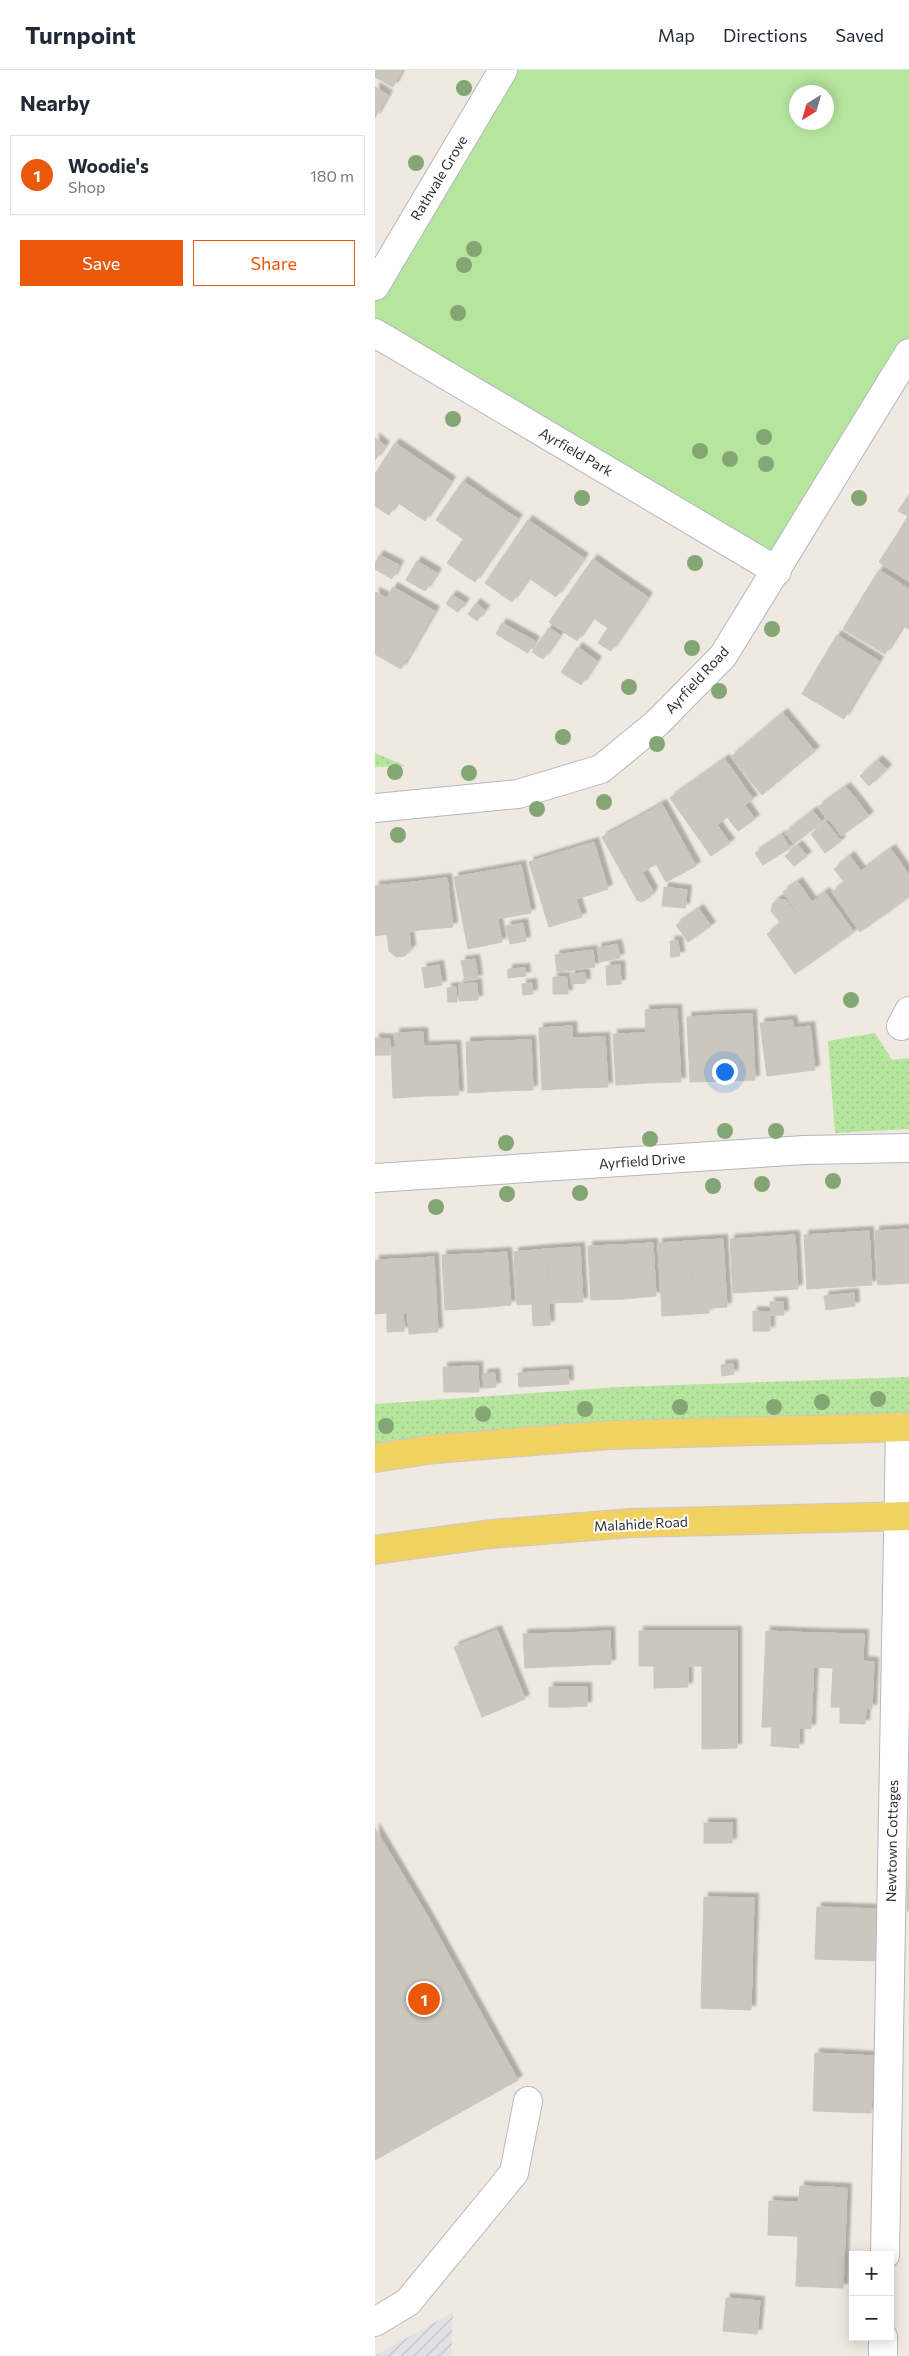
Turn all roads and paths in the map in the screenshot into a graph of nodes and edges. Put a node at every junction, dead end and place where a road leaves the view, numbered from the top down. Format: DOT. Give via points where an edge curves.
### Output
graph roads {
  1 [pos="503,70"];
  2 [pos="375,286"];
  3 [pos="375,333"];
  4 [pos="909,353"];
  5 [pos="777,571"];
  6 [pos="375,808"];
  7 [pos="909,1148"];
  8 [pos="375,1178"];
  9 [pos="904,1427"];
  10 [pos="375,1458"];
  11 [pos="904,1516"];
  12 [pos="375,1550"];
  13 [pos="528,2101"];
  14 [pos="885,2251"];
  15 [pos="375,2322"];
  16 [pos="883,2341"];
  17 [pos="883,2356"];
  1 -- 2 [label="street, Rathvale Grove"];
  3 -- 5 [label="street, Ayrfield Park"];
  4 -- 5 [label="street, Ayrfield Road"];
  5 -- 6 [label="street, Ayrfield Road" via="723,656 657,723 601,769 518,794"];
  7 -- 8 [label="street, Ayrfield Drive" via="804,1150"];
  9 -- 10 [label="main road" via="609,1435 435,1449"];
  9 -- 11 [label="street, Newtown Cottages"];
  11 -- 12 [label="main road, Malahide Road" via="632,1522 491,1534"];
  11 -- 14 [label="street, Newtown Cottages"];
  13 -- 15 [label="street" via="515,2174 408,2302"];
  16 -- 17 [label="street"];
}
